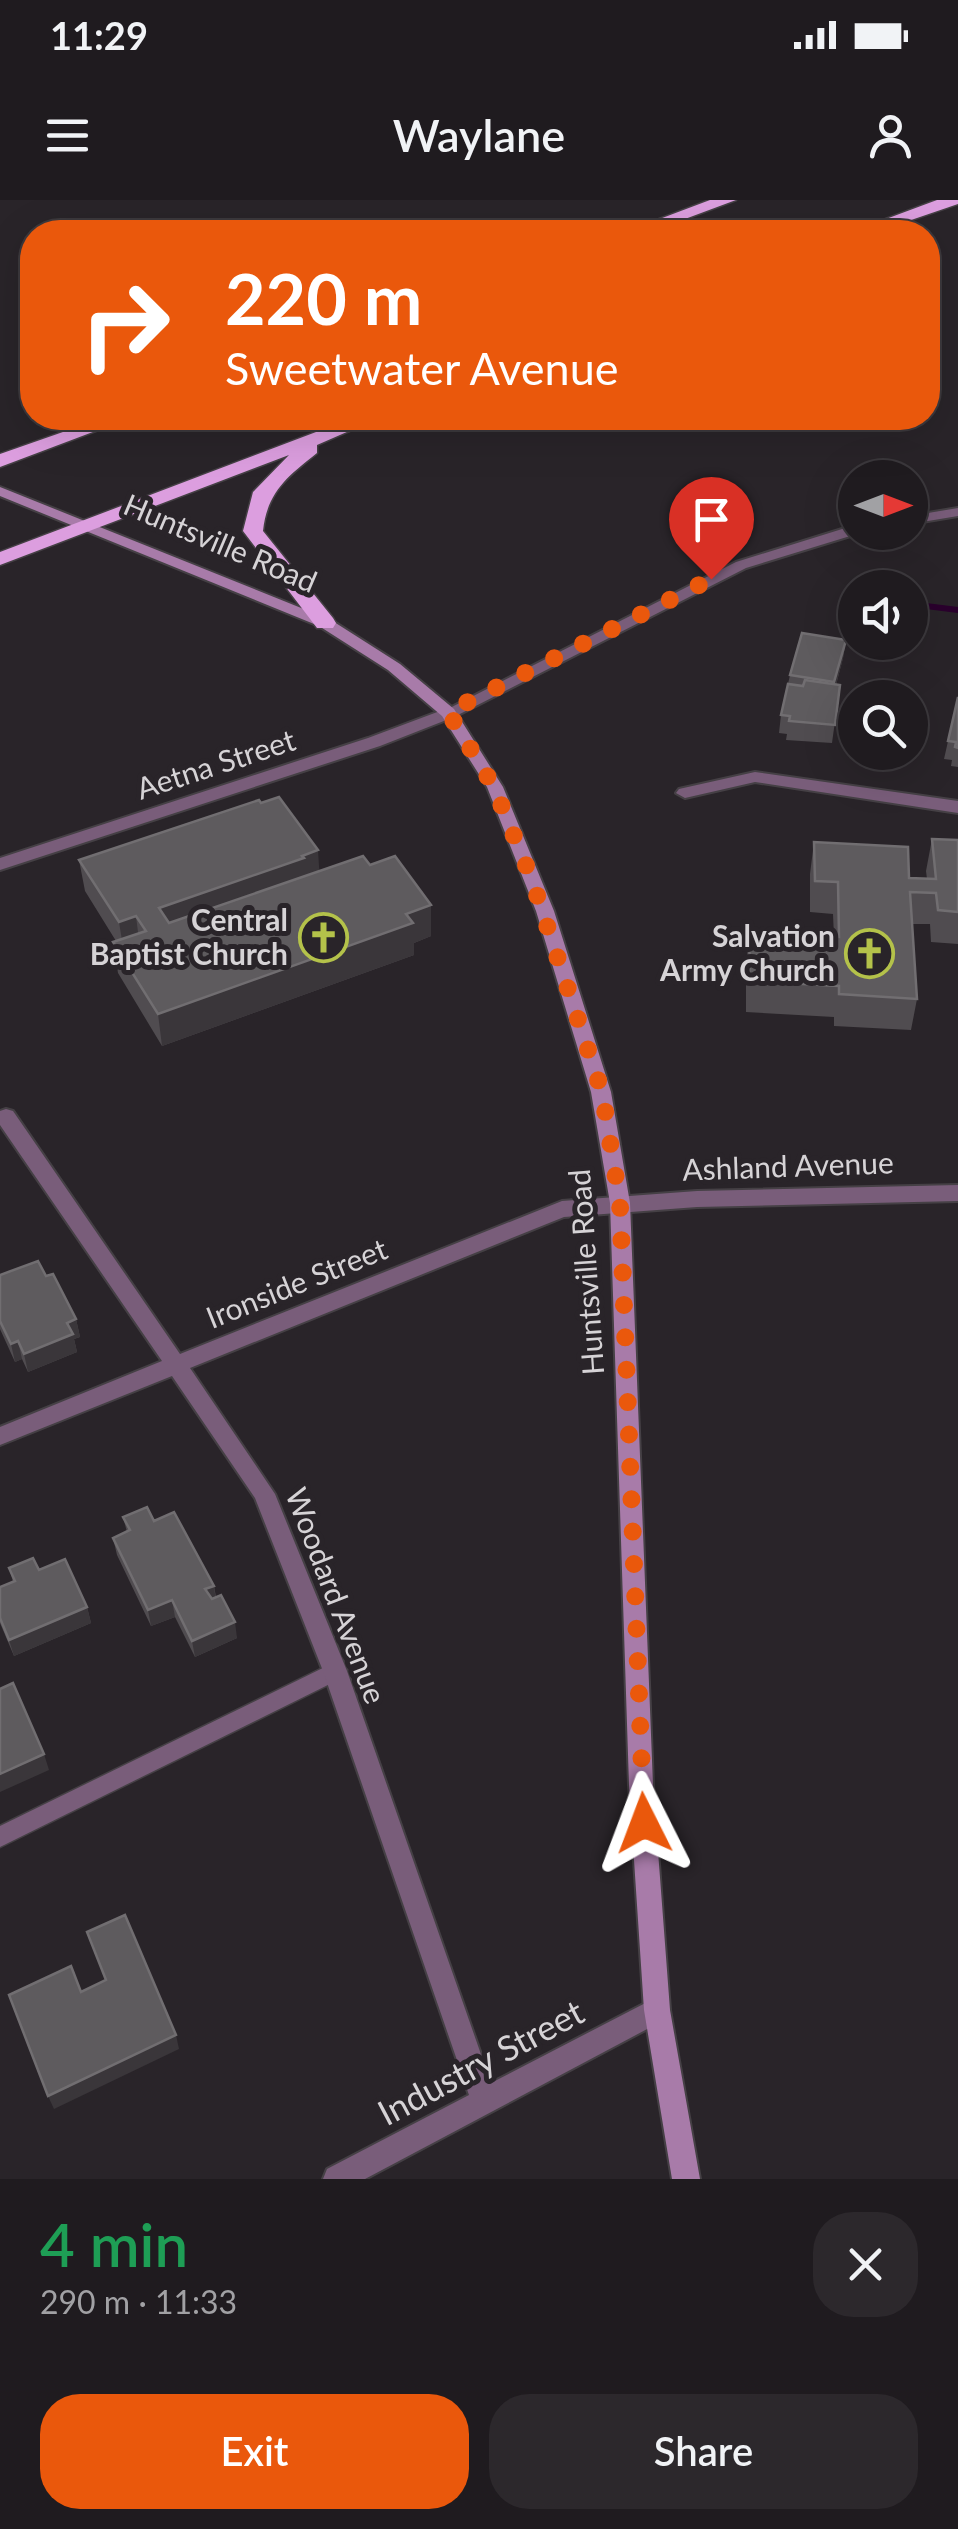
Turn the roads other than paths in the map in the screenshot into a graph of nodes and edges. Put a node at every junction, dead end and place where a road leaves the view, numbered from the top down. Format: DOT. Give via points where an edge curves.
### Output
graph roads {
  1 [pos="727,200"];
  2 [pos="954,200"];
  3 [pos="669,220"];
  4 [pos="895,220"];
  5 [pos="87,430"];
  6 [pos="338,430"];
  7 [pos="330,433"];
  8 [pos="0,461"];
  9 [pos="0,491"];
  10 [pos="958,512"];
  11 [pos="928,517"];
  12 [pos="90,525"];
  13 [pos="838,535"];
  14 [pos="0,559"];
  15 [pos="325,623"];
  16 [pos="448,712"];
  17 [pos="686,793"];
  18 [pos="958,807"];
  19 [pos="0,864"];
  20 [pos="0,1118"];
  21 [pos="958,1193"];
  22 [pos="620,1203"];
  23 [pos="174,1366"];
  24 [pos="0,1436"];
  25 [pos="334,1672"];
  26 [pos="0,1836"];
  27 [pos="657,2010"];
  28 [pos="484,2101"];
  29 [pos="337,2179"];
  30 [pos="686,2179"];
  1 -- 3 [label="highway"];
  2 -- 4 [label="highway"];
  5 -- 8 [label="highway"];
  6 -- 7 [label="highway"];
  7 -- 12 [label="highway"];
  7 -- 15 [label="highway" via="273,478 254,503 253,532"];
  9 -- 12 [label="main road, Huntsville Road"];
  10 -- 11 [label="street"];
  12 -- 14 [label="highway"];
  12 -- 15 [label="main road, Huntsville Road"];
  13 -- 16 [label="street, Aetna Street" via="741,566"];
  15 -- 16 [label="main road, Huntsville Road"];
  16 -- 19 [label="street, Aetna Street"];
  16 -- 22 [label="main road, Huntsville Road" via="494,787 545,910 602,1092"];
  17 -- 18 [label="street" via="755,778"];
  20 -- 23 [label="street, Woodard Avenue" via="6,1116"];
  21 -- 22 [label="street, Ashland Avenue"];
  22 -- 23 [label="street, Ironside Street" via="562,1209"];
  22 -- 27 [label="main road, Huntsville Road" via="641,1785"];
  23 -- 24 [label="street, Ironside Street"];
  23 -- 25 [label="street, Woodard Avenue" via="264,1494"];
  25 -- 26 [label="lane"];
  25 -- 28 [label="street, Woodard Avenue"];
  27 -- 28 [label="street, Industry Street"];
  27 -- 30 [label="main road, Huntsville Road"];
  28 -- 29 [label="street, Industry Street"];
}
